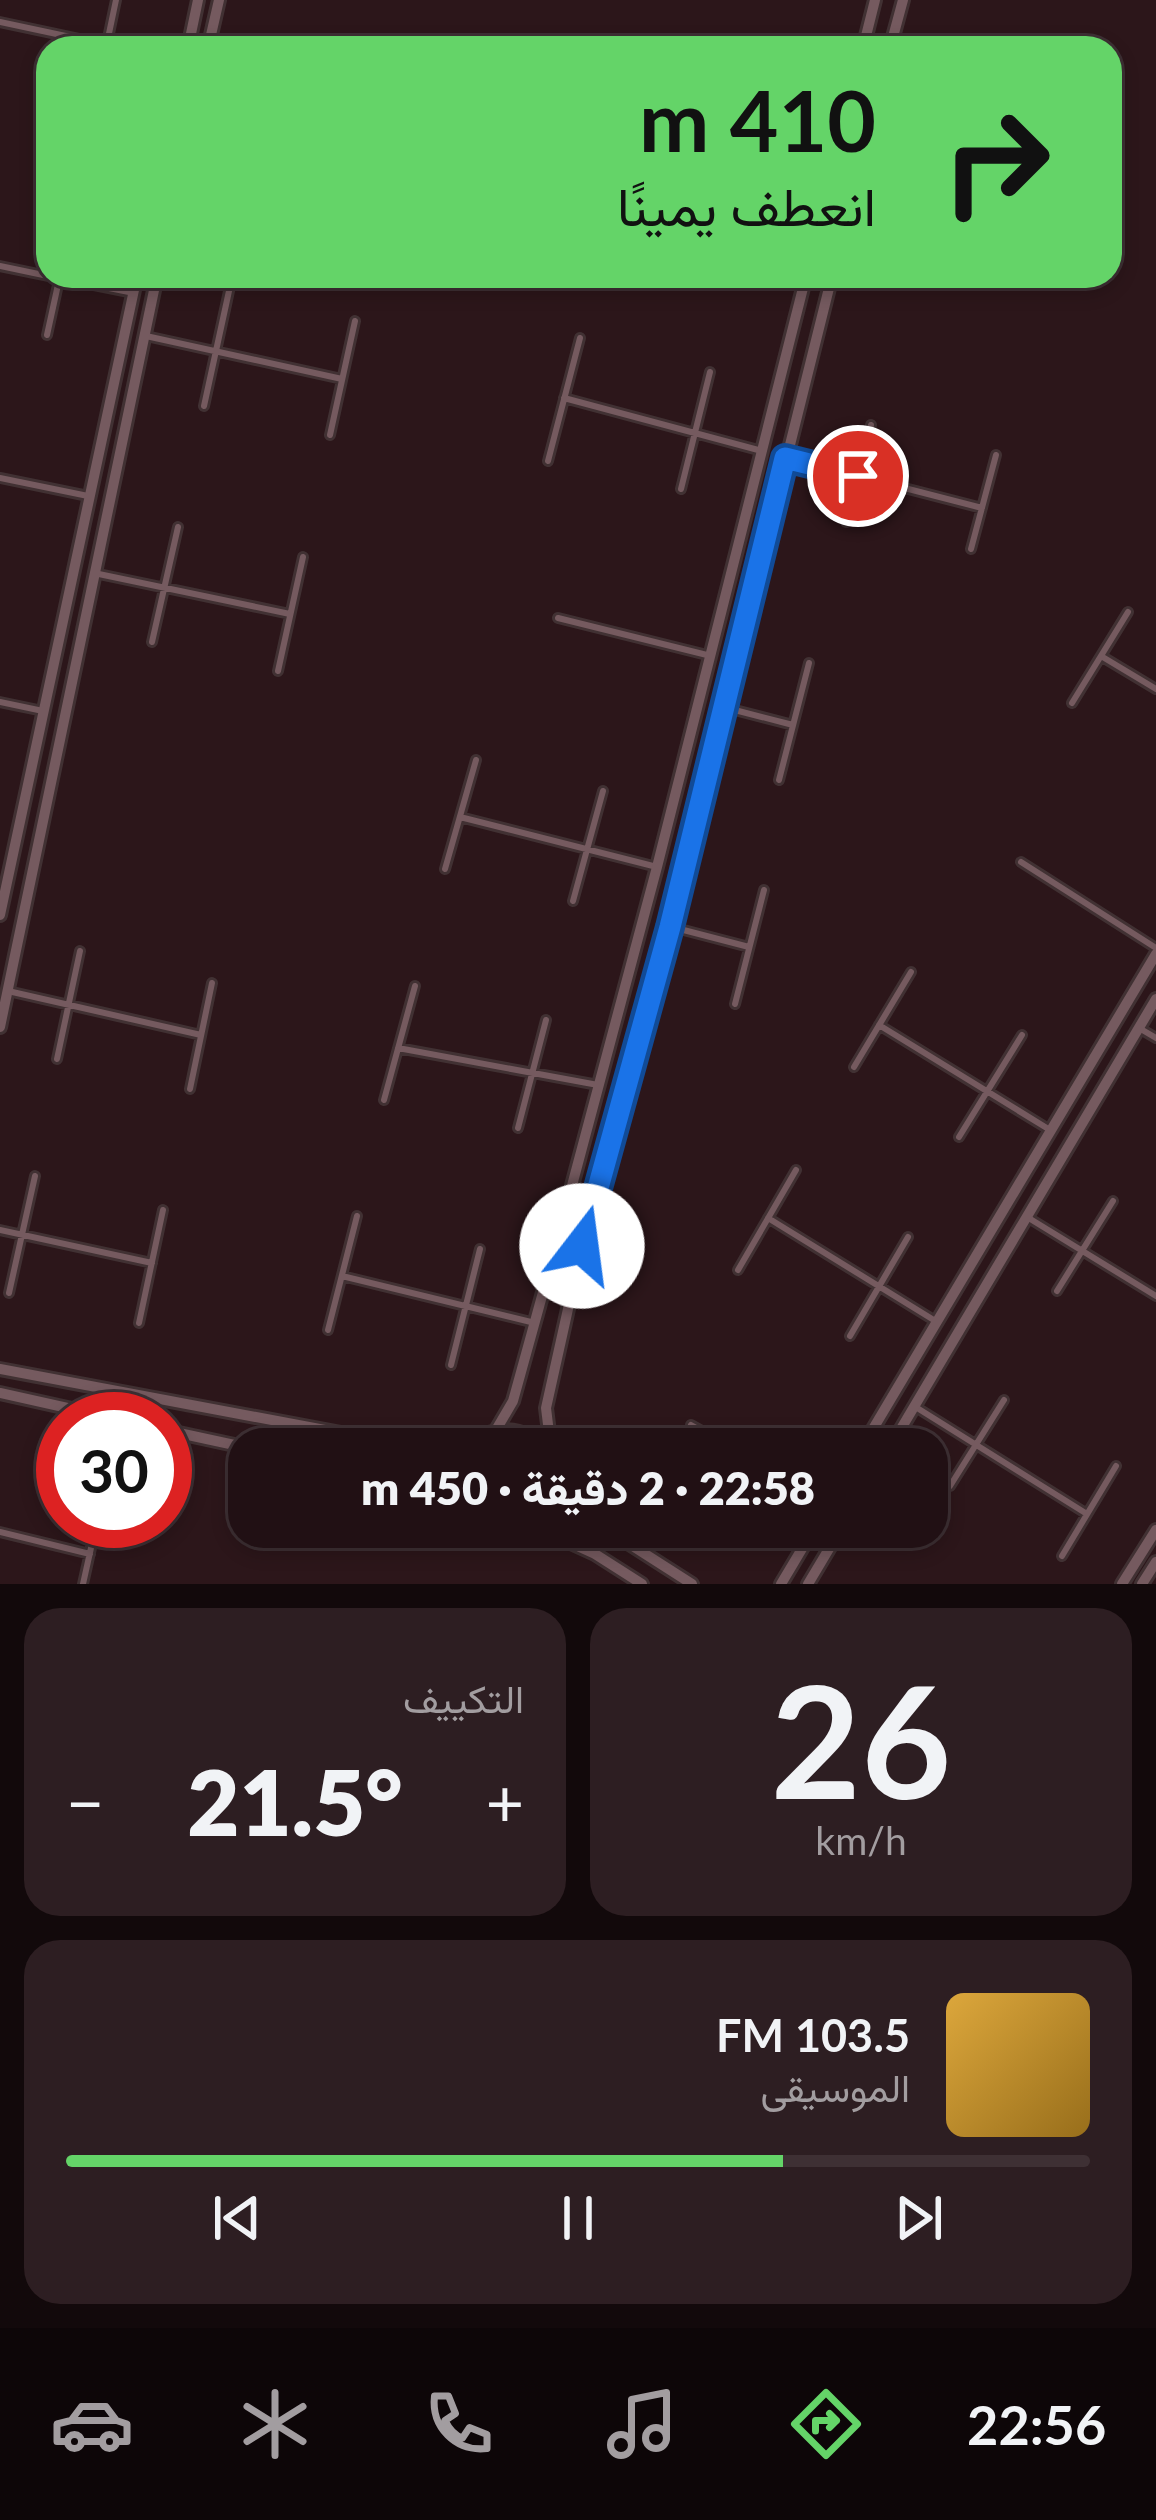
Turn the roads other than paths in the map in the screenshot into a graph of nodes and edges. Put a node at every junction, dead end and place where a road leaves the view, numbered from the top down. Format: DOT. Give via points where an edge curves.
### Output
graph roads {
  1 [pos="116,0"];
  2 [pos="198,0"];
  3 [pos="219,0"];
  4 [pos="874,0"];
  5 [pos="903,0"];
  6 [pos="0,22"];
  7 [pos="62,36"];
  8 [pos="109,36"];
  9 [pos="190,36"];
  10 [pos="211,36"];
  11 [pos="865,36"];
  12 [pos="893,36"];
  13 [pos="0,266"];
  14 [pos="36,274"];
  15 [pos="57,288"];
  16 [pos="114,288"];
  17 [pos="135,288"];
  18 [pos="154,288"];
  19 [pos="803,288"];
  20 [pos="829,288"];
  21 [pos="230,291"];
  22 [pos="134,292"];
  23 [pos="355,321"];
  24 [pos="47,335"];
  25 [pos="144,335"];
  26 [pos="580,338"];
  27 [pos="216,352"];
  28 [pos="710,372"];
  29 [pos="342,379"];
  30 [pos="564,398"];
  31 [pos="205,406"];
  32 [pos="871,425"];
  33 [pos="695,433"];
  34 [pos="330,435"];
  35 [pos="762,451"];
  36 [pos="996,454"];
  37 [pos="785,458"];
  38 [pos="548,461"];
  39 [pos="858,476"];
  40 [pos="0,478"];
  41 [pos="681,489"];
  42 [pos="88,496"];
  43 [pos="982,508"];
  44 [pos="846,522"];
  45 [pos="178,527"];
  46 [pos="971,549"];
  47 [pos="303,557"];
  48 [pos="93,573"];
  49 [pos="164,588"];
  50 [pos="1128,612"];
  51 [pos="290,614"];
  52 [pos="558,618"];
  53 [pos="152,642"];
  54 [pos="710,656"];
  55 [pos="1101,656"];
  56 [pos="809,663"];
  57 [pos="278,671"];
  58 [pos="1156,689"];
  59 [pos="0,702"];
  60 [pos="1072,703"];
  61 [pos="724,707"];
  62 [pos="44,711"];
  63 [pos="793,725"];
  64 [pos="476,760"];
  65 [pos="778,780"];
  66 [pos="603,790"];
  67 [pos="460,817"];
  68 [pos="587,849"];
  69 [pos="1021,862"];
  70 [pos="657,867"];
  71 [pos="446,869"];
  72 [pos="764,890"];
  73 [pos="573,901"];
  74 [pos="0,915"];
  75 [pos="670,927"];
  76 [pos="749,947"];
  77 [pos="80,950"];
  78 [pos="1156,951"];
  79 [pos="911,973"];
  80 [pos="212,982"];
  81 [pos="415,986"];
  82 [pos="8,992"];
  83 [pos="1156,999"];
  84 [pos="735,1004"];
  85 [pos="68,1006"];
  86 [pos="546,1020"];
  87 [pos="880,1024"];
  88 [pos="0,1027"];
  89 [pos="1138,1028"];
  90 [pos="201,1034"];
  91 [pos="1022,1035"];
  92 [pos="1156,1038"];
  93 [pos="398,1048"];
  94 [pos="57,1059"];
  95 [pos="854,1066"];
  96 [pos="532,1073"];
  97 [pos="598,1084"];
  98 [pos="190,1089"];
  99 [pos="987,1091"];
  100 [pos="384,1100"];
  101 [pos="518,1128"];
  102 [pos="1051,1130"];
  103 [pos="959,1137"];
  104 [pos="796,1171"];
  105 [pos="35,1176"];
  106 [pos="1113,1201"];
  107 [pos="164,1210"];
  108 [pos="357,1216"];
  109 [pos="1027,1217"];
  110 [pos="768,1218"];
  111 [pos="0,1230"];
  112 [pos="22,1236"];
  113 [pos="908,1237"];
  114 [pos="558,1238"];
  115 [pos="582,1246"];
  116 [pos="480,1249"];
  117 [pos="1082,1251"];
  118 [pos="152,1263"];
  119 [pos="738,1270"];
  120 [pos="342,1276"];
  121 [pos="879,1286"];
  122 [pos="1057,1291"];
  123 [pos="9,1293"];
  124 [pos="1156,1296"];
  125 [pos="466,1306"];
  126 [pos="937,1322"];
  127 [pos="139,1323"];
  128 [pos="535,1323"];
  129 [pos="328,1330"];
  130 [pos="850,1336"];
  131 [pos="451,1365"];
  132 [pos="0,1369"];
  133 [pos="0,1393"];
  134 [pos="1004,1400"];
  135 [pos="36,1401"];
  136 [pos="914,1406"];
  137 [pos="691,1424"];
  138 [pos="314,1428"];
  139 [pos="497,1428"];
  140 [pos="548,1428"];
  141 [pos="698,1428"];
  142 [pos="874,1428"];
  143 [pos="901,1428"];
  144 [pos="192,1436"];
  145 [pos="228,1444"];
  146 [pos="976,1445"];
  147 [pos="1116,1466"];
  148 [pos="950,1486"];
  149 [pos="1087,1514"];
  150 [pos="1156,1530"];
  151 [pos="0,1532"];
  152 [pos="91,1548"];
  153 [pos="584,1548"];
  154 [pos="636,1548"];
  155 [pos="802,1548"];
  156 [pos="829,1548"];
  157 [pos="90,1554"];
  158 [pos="1062,1556"];
  159 [pos="1156,1562"];
  160 [pos="83,1584"];
  161 [pos="642,1584"];
  162 [pos="692,1584"];
  163 [pos="781,1584"];
  164 [pos="808,1584"];
  165 [pos="1122,1584"];
  166 [pos="1142,1584"];
  1 -- 8 [label="lane"];
  2 -- 9 [label="street"];
  3 -- 10 [label="street"];
  4 -- 11 [label="street"];
  5 -- 12 [label="street"];
  6 -- 7 [label="lane"];
  13 -- 14 [label="lane"];
  15 -- 24 [label="lane"];
  16 -- 22 [label="lane"];
  17 -- 22 [label="street"];
  18 -- 25 [label="street"];
  19 -- 35 [label="street"];
  20 -- 37 [label="street"];
  21 -- 27 [label="lane"];
  22 -- 42 [label="street"];
  23 -- 29 [label="lane"];
  25 -- 27 [label="lane"];
  25 -- 48 [label="street"];
  26 -- 30 [label="lane"];
  27 -- 29 [label="lane"];
  27 -- 31 [label="lane"];
  28 -- 33 [label="lane"];
  29 -- 34 [label="lane"];
  30 -- 33 [label="lane"];
  30 -- 38 [label="lane"];
  32 -- 39 [label="lane"];
  33 -- 35 [label="lane"];
  33 -- 41 [label="lane"];
  35 -- 54 [label="street"];
  36 -- 43 [label="lane"];
  37 -- 39 [label="lane"];
  37 -- 61 [label="street"];
  39 -- 43 [label="lane"];
  39 -- 44 [label="lane"];
  40 -- 42 [label="lane"];
  42 -- 62 [label="street"];
  43 -- 46 [label="lane"];
  45 -- 49 [label="lane"];
  47 -- 51 [label="lane"];
  48 -- 49 [label="lane"];
  48 -- 82 [label="street"];
  49 -- 51 [label="lane"];
  49 -- 53 [label="lane"];
  50 -- 55 [label="lane"];
  51 -- 57 [label="lane"];
  52 -- 54 [label="lane"];
  54 -- 70 [label="street"];
  55 -- 58 [label="lane"];
  55 -- 60 [label="lane"];
  56 -- 63 [label="lane"];
  59 -- 62 [label="lane"];
  61 -- 63 [label="lane"];
  61 -- 75 [label="street"];
  62 -- 74 [label="street"];
  63 -- 65 [label="lane"];
  64 -- 67 [label="lane"];
  66 -- 68 [label="lane"];
  67 -- 68 [label="lane"];
  67 -- 71 [label="lane"];
  68 -- 70 [label="lane"];
  68 -- 73 [label="lane"];
  69 -- 78 [label="lane"];
  70 -- 97 [label="street"];
  72 -- 76 [label="lane"];
  75 -- 76 [label="lane"];
  75 -- 115 [label="street"];
  76 -- 84 [label="lane"];
  77 -- 85 [label="lane"];
  78 -- 102 [label="street"];
  79 -- 87 [label="lane"];
  80 -- 90 [label="lane"];
  81 -- 93 [label="lane"];
  82 -- 85 [label="lane"];
  82 -- 88 [label="street"];
  83 -- 89 [label="street"];
  85 -- 90 [label="lane"];
  85 -- 94 [label="lane"];
  86 -- 96 [label="lane"];
  87 -- 95 [label="lane"];
  87 -- 99 [label="lane"];
  89 -- 92 [label="lane"];
  89 -- 109 [label="street"];
  90 -- 98 [label="lane"];
  91 -- 99 [label="lane"];
  93 -- 96 [label="lane"];
  93 -- 100 [label="lane"];
  96 -- 97 [label="lane"];
  96 -- 101 [label="lane"];
  97 -- 114 [label="street"];
  99 -- 102 [label="lane"];
  99 -- 103 [label="lane"];
  102 -- 126 [label="street"];
  104 -- 110 [label="lane"];
  105 -- 112 [label="lane"];
  106 -- 117 [label="lane"];
  107 -- 118 [label="lane"];
  108 -- 120 [label="lane"];
  109 -- 117 [label="lane"];
  109 -- 136 [label="street"];
  110 -- 119 [label="lane"];
  110 -- 121 [label="lane"];
  111 -- 112 [label="lane"];
  112 -- 118 [label="lane"];
  112 -- 123 [label="lane"];
  113 -- 121 [label="lane"];
  114 -- 115 [label="street"];
  114 -- 128 [label="street"];
  115 -- 140 [label="street"];
  116 -- 125 [label="lane"];
  117 -- 122 [label="lane"];
  117 -- 124 [label="lane"];
  118 -- 127 [label="lane"];
  120 -- 125 [label="lane"];
  120 -- 129 [label="lane"];
  121 -- 126 [label="lane"];
  121 -- 130 [label="lane"];
  125 -- 128 [label="lane"];
  125 -- 131 [label="lane"];
  126 -- 142 [label="street"];
  128 -- 139 [label="street" via="511,1409"];
  132 -- 138 [label="street"];
  133 -- 135 [label="street"];
  134 -- 146 [label="lane"];
  136 -- 143 [label="street"];
  136 -- 146 [label="lane"];
  137 -- 141 [label="lane"];
  144 -- 145 [label="street"];
  146 -- 148 [label="lane"];
  146 -- 149 [label="lane"];
  147 -- 149 [label="lane"];
  149 -- 158 [label="lane"];
  150 -- 165 [label="street"];
  151 -- 157 [label="lane"];
  152 -- 157 [label="lane"];
  153 -- 161 [label="street"];
  154 -- 162 [label="street"];
  155 -- 163 [label="street"];
  156 -- 164 [label="street"];
  157 -- 160 [label="lane"];
  159 -- 166 [label="street"];
}
